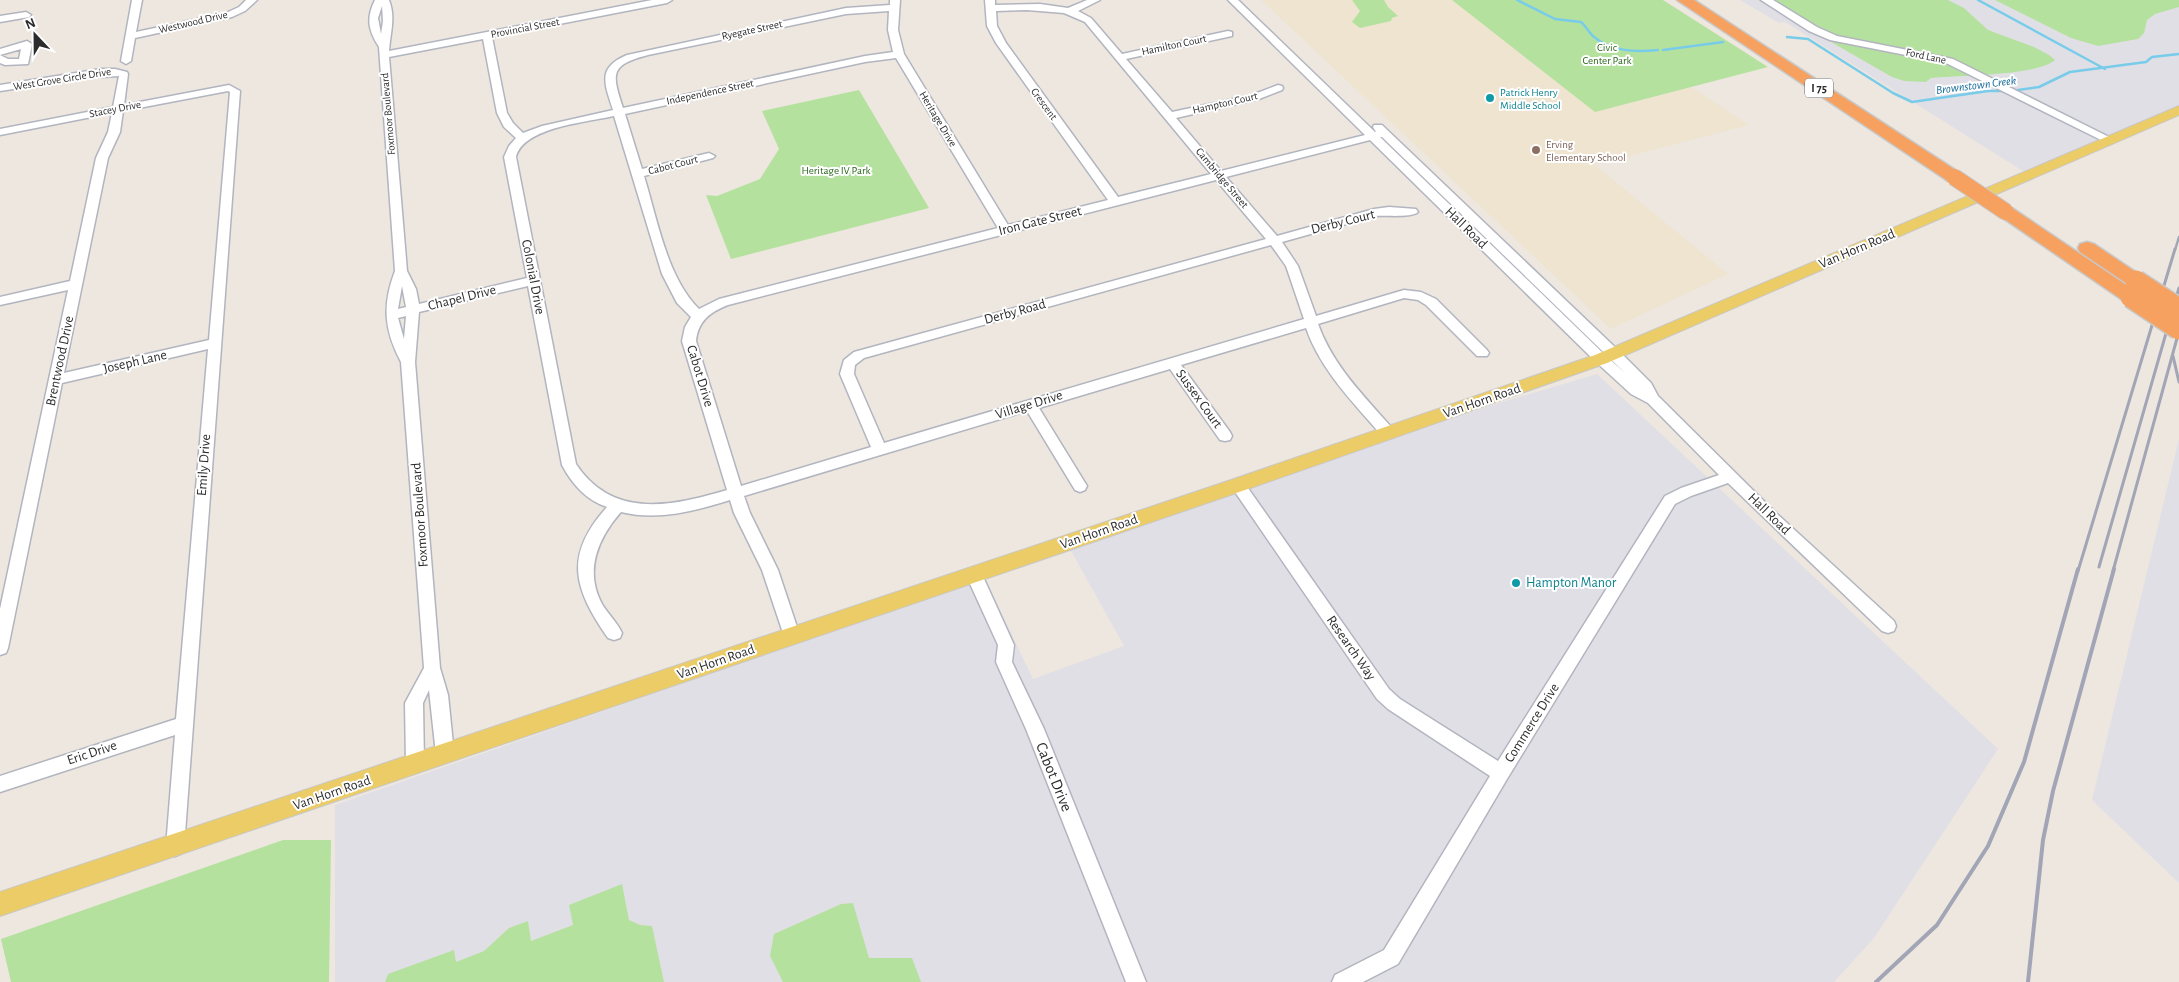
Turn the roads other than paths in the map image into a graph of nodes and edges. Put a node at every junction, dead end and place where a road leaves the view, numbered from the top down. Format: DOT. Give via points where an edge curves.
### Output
graph roads {
  1 [pos="138,0"];
  2 [pos="252,0"];
  3 [pos="380,0"];
  4 [pos="384,0"];
  5 [pos="667,0"];
  6 [pos="1095,0"];
  7 [pos="1233,0"];
  8 [pos="1246,0"];
  9 [pos="1684,0"];
  10 [pos="1706,0"];
  11 [pos="1766,0"];
  12 [pos="894,4"];
  13 [pos="990,4"];
  14 [pos="1069,11"];
  15 [pos="26,14"];
  16 [pos="0,19"];
  17 [pos="1228,34"];
  18 [pos="486,35"];
  19 [pos="130,36"];
  20 [pos="1290,48"];
  21 [pos="384,51"];
  22 [pos="0,52"];
  23 [pos="899,54"];
  24 [pos="1120,57"];
  25 [pos="0,58"];
  26 [pos="126,61"];
  27 [pos="123,75"];
  28 [pos="0,88"];
  29 [pos="229,88"];
  30 [pos="1278,88"];
  31 [pos="118,109"];
  32 [pos="2179,110"];
  33 [pos="618,112"];
  34 [pos="1170,116"];
  35 [pos="0,132"];
  36 [pos="1378,134"];
  37 [pos="522,138"];
  38 [pos="2109,140"];
  39 [pos="709,156"];
  40 [pos="637,174"];
  41 [pos="1962,174"];
  42 [pos="1219,175"];
  43 [pos="1115,202"];
  44 [pos="1412,212"];
  45 [pos="1005,230"];
  46 [pos="1274,240"];
  47 [pos="401,271"];
  48 [pos="533,280"];
  49 [pos="76,284"];
  50 [pos="2134,289"];
  51 [pos="0,301"];
  52 [pos="2179,309"];
  53 [pos="413,310"];
  54 [pos="391,315"];
  55 [pos="699,316"];
  56 [pos="1312,321"];
  57 [pos="2179,329"];
  58 [pos="214,343"];
  59 [pos="1482,353"];
  60 [pos="1607,357"];
  61 [pos="408,362"];
  62 [pos="1172,362"];
  63 [pos="55,380"];
  64 [pos="1030,405"];
  65 [pos="1388,433"];
  66 [pos="1225,436"];
  67 [pos="880,450"];
  68 [pos="1730,477"];
  69 [pos="1238,485"];
  70 [pos="1080,486"];
  71 [pos="736,493"];
  72 [pos="618,505"];
  73 [pos="974,575"];
  74 [pos="5,603"];
  75 [pos="1888,626"];
  76 [pos="614,633"];
  77 [pos="792,636"];
  78 [pos="0,648"];
  79 [pos="432,668"];
  80 [pos="184,724"];
  81 [pos="445,754"];
  82 [pos="415,764"];
  83 [pos="1501,772"];
  84 [pos="0,784"];
  85 [pos="174,846"];
  86 [pos="0,904"];
  87 [pos="1136,982"];
  88 [pos="1342,982"];
  1 -- 19 [label="street"];
  2 -- 19 [label="street, Westwood Drive" via="229,15"];
  3 -- 21 [label="street, Foxmoor Boulevard" via="372,26"];
  4 -- 21 [label="street, Foxmoor Boulevard" via="388,27"];
  5 -- 18 [label="street, Provincial Street"];
  6 -- 14 [label="street"];
  7 -- 20 [label="street, Hall Road"];
  8 -- 20 [label="street, Hall Road"];
  9 -- 41 [label="highway, I 75"];
  10 -- 41 [label="highway, I 75"];
  11 -- 38 [label="street, Ford Lane" via="1834,38 1935,56 1956,64"];
  12 -- 23 [label="street, Heritage Drive" via="893,30"];
  12 -- 33 [label="street, Ryegate Street" via="632,56 615,66 609,74"];
  13 -- 14 [label="street, Cambridge Street"];
  13 -- 43 [label="street, Crescent" via="992,26 1001,43"];
  14 -- 24 [label="street, Cambridge Street" via="1088,20"];
  15 -- 16 [label="street"];
  17 -- 24 [label="street, Hamilton Court"];
  18 -- 21 [label="street, Provincial Street"];
  18 -- 37 [label="street" via="502,113 508,126"];
  19 -- 26 [label="street"];
  20 -- 36 [label="street, Hall Road"];
  21 -- 47 [label="street, Foxmoor Boulevard"];
  22 -- 25 [label="street" via="27,44 24,62 5,62"];
  23 -- 33 [label="street, Independence Street"];
  23 -- 45 [label="street, Heritage Drive"];
  24 -- 34 [label="street, Cambridge Street"];
  27 -- 28 [label="street, West Grove Circle Drive" via="117,71 98,73"];
  27 -- 31 [label="street, Brentwood Drive"];
  29 -- 31 [label="street, Stacey Drive"];
  29 -- 58 [label="street, Emily Drive" via="235,91 235,95"];
  30 -- 34 [label="street, Hampton Court" via="1255,97"];
  31 -- 35 [label="street, Stacey Drive"];
  31 -- 49 [label="street, Brentwood Drive" via="114,132 102,158"];
  32 -- 38 [label="main road, Van Horn Road"];
  33 -- 37 [label="street, Independence Street" via="546,128"];
  33 -- 40 [label="street"];
  34 -- 42 [label="street, Cambridge Street"];
  36 -- 42 [label="street, Iron Gate Street"];
  36 -- 60 [label="street, Hall Road"];
  37 -- 48 [label="street, Colonial Drive" via="510,157"];
  38 -- 60 [label="main road, Van Horn Road"];
  39 -- 40 [label="street, Cabot Court"];
  40 -- 55 [label="street" via="671,282 682,300"];
  41 -- 50 [label="highway, I 75, bridge"];
  42 -- 43 [label="street, Iron Gate Street"];
  42 -- 46 [label="street, Cambridge Street"];
  43 -- 45 [label="street, Iron Gate Street"];
  44 -- 46 [label="street, Derby Court" via="1374,213"];
  45 -- 55 [label="street, Iron Gate Street" via="724,302"];
  46 -- 56 [label="street, Cambridge Street" via="1294,268"];
  46 -- 67 [label="street, Derby Road" via="859,355 849,362 847,374"];
  47 -- 53 [label="street, Foxmoor Boulevard" via="410,289"];
  47 -- 54 [label="street, Foxmoor Boulevard" via="392,293"];
  48 -- 53 [label="street, Chapel Drive"];
  48 -- 72 [label="street, Colonial Drive" via="569,465 586,489"];
  49 -- 51 [label="street"];
  49 -- 63 [label="street, Brentwood Drive"];
  50 -- 52 [label="highway, I 75, bridge"];
  50 -- 57 [label="highway, I 75, bridge"];
  53 -- 54 [label="street, Chapel Drive"];
  53 -- 61 [label="street, Foxmoor Boulevard"];
  54 -- 61 [label="street, Foxmoor Boulevard" via="398,346"];
  55 -- 71 [label="street, Cabot Drive" via="691,328 689,341"];
  56 -- 59 [label="street, Village Drive" via="1404,294 1421,296"];
  56 -- 62 [label="street, Village Drive"];
  56 -- 65 [label="street, Cambridge Street" via="1328,358"];
  58 -- 63 [label="street, Joseph Lane"];
  58 -- 80 [label="street, Emily Drive"];
  60 -- 65 [label="main road, Van Horn Road"];
  60 -- 68 [label="street, Hall Road" via="1636,391 1652,400"];
  61 -- 79 [label="street, Foxmoor Boulevard"];
  62 -- 64 [label="street, Village Drive"];
  62 -- 66 [label="street, Sussex Court"];
  63 -- 74 [label="street, Brentwood Drive"];
  64 -- 67 [label="street, Village Drive"];
  64 -- 70 [label="street"];
  65 -- 69 [label="main road, Van Horn Road"];
  67 -- 71 [label="street, Village Drive"];
  68 -- 75 [label="street, Hall Road"];
  68 -- 83 [label="street, Commerce Drive" via="1670,500"];
  69 -- 73 [label="main road, Van Horn Road"];
  69 -- 83 [label="street, Research Way" via="1383,694"];
  71 -- 72 [label="street, Village Drive" via="670,509 642,510"];
  71 -- 77 [label="street, Cabot Drive" via="747,526 770,570"];
  72 -- 76 [label="street" via="592,538 585,563 585,578 593,603"];
  73 -- 77 [label="main road, Van Horn Road"];
  73 -- 87 [label="street, Cabot Drive" via="1006,645 1004,662 1035,729"];
  74 -- 78 [label="street, Brentwood Drive"];
  77 -- 81 [label="main road, Van Horn Road"];
  79 -- 81 [label="street, Foxmoor Boulevard" via="439,695"];
  79 -- 82 [label="street" via="414,703"];
  80 -- 84 [label="street, Eric Drive"];
  80 -- 85 [label="street, Emily Drive"];
  81 -- 82 [label="main road, Van Horn Road"];
  82 -- 85 [label="main road, Van Horn Road"];
  83 -- 88 [label="street, Commerce Drive" via="1392,957"];
  85 -- 86 [label="main road, Van Horn Road"];
}
